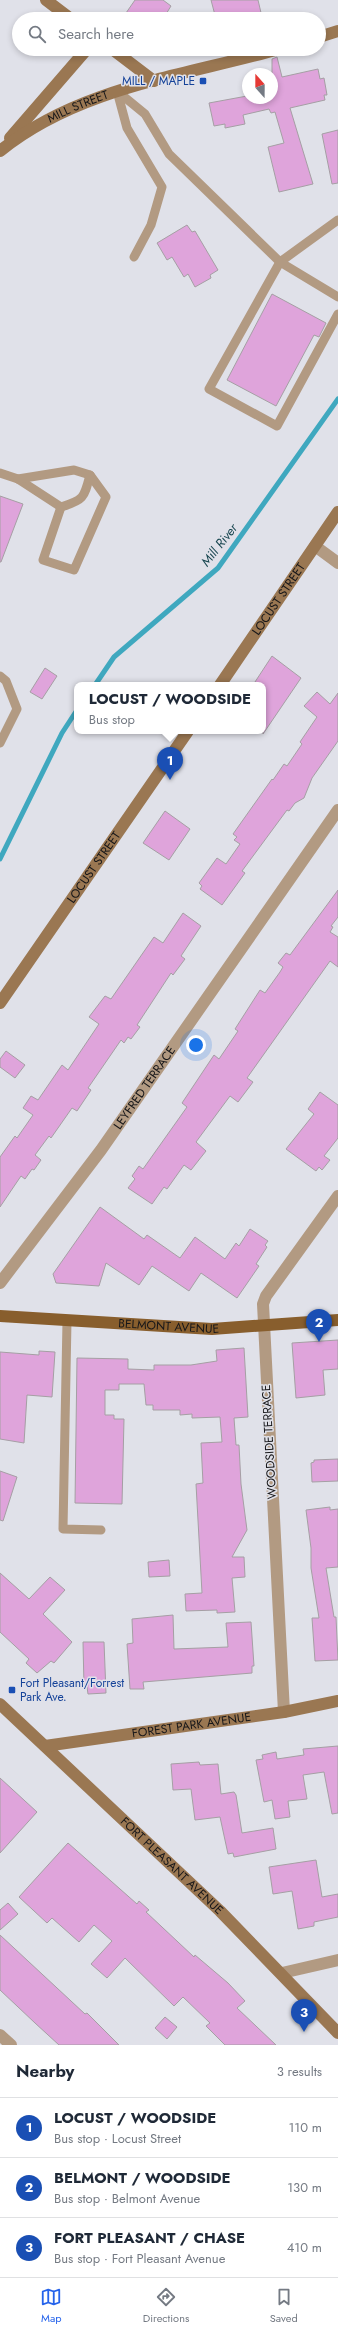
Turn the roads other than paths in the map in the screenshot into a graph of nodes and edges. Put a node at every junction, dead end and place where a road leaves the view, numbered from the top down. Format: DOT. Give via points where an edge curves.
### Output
graph roads {
  1 [pos="50,1"];
  2 [pos="63,12"];
  3 [pos="338,31"];
  4 [pos="326,35"];
  5 [pos="81,56"];
  6 [pos="121,56"];
  7 [pos="252,56"];
  8 [pos="154,81"];
  9 [pos="117,91"];
  10 [pos="0,150"];
  11 [pos="338,220"];
  12 [pos="134,257"];
  13 [pos="280,262"];
  14 [pos="338,297"];
  15 [pos="338,314"];
  16 [pos="0,473"];
  17 [pos="90,475"];
  18 [pos="18,479"];
  19 [pos="61,507"];
  20 [pos="338,512"];
  21 [pos="315,546"];
  22 [pos="338,563"];
  23 [pos="0,676"];
  24 [pos="222,682"];
  25 [pos="186,734"];
  26 [pos="0,743"];
  27 [pos="338,810"];
  28 [pos="0,1003"];
  29 [pos="338,1196"];
  30 [pos="0,1283"];
  31 [pos="0,1316"];
  32 [pos="338,1320"];
  33 [pos="66,1321"];
  34 [pos="263,1327"];
  35 [pos="102,1530"];
  36 [pos="338,1701"];
  37 [pos="0,1704"];
  38 [pos="284,1712"];
  39 [pos="45,1746"];
  40 [pos="338,1960"];
  41 [pos="282,1973"];
  42 [pos="338,2033"];
  43 [pos="0,2035"];
  44 [pos="11,2045"];
  1 -- 2 [label="street"];
  3 -- 4 [label="street"];
  5 -- 10 [label="street, MILL STREET"];
  6 -- 8 [label="street"];
  7 -- 8 [label="street, MILL STREET"];
  8 -- 9 [label="street, MILL STREET"];
  9 -- 10 [label="street, MILL STREET" via="55,116"];
  9 -- 12 [label="lane" via="127,128 162,187 151,225"];
  9 -- 13 [label="lane" via="145,114 169,154"];
  11 -- 13 [label="lane"];
  13 -- 14 [label="lane"];
  13 -- 15 [label="lane" via="209,389 277,426"];
  16 -- 18 [label="lane"];
  17 -- 18 [label="lane" via="74,470"];
  17 -- 19 [label="lane" via="85,494 80,501"];
  17 -- 19 [label="lane" via="106,497 74,570 43,560"];
  18 -- 19 [label="lane"];
  20 -- 21 [label="street, LOCUST STREET"];
  21 -- 22 [label="street"];
  21 -- 24 [label="street, LOCUST STREET"];
  23 -- 26 [label="lane" via="6,681 17,709"];
  25 -- 28 [label="street, LOCUST STREET"];
  27 -- 30 [label="street, LEYFRED TERRACE" via="101,1150"];
  29 -- 34 [label="street, WOODSIDE TERRACE" via="266,1296 263,1304"];
  31 -- 33 [label="main road, BELMONT AVENUE"];
  32 -- 34 [label="main road, BELMONT AVENUE"];
  33 -- 34 [label="main road, BELMONT AVENUE" via="212,1329"];
  33 -- 35 [label="lane" via="63,1529"];
  34 -- 38 [label="street, WOODSIDE TERRACE"];
  36 -- 38 [label="street, FOREST PARK AVENUE"];
  37 -- 39 [label="street, FORT PLEASANT AVENUE"];
  38 -- 39 [label="street, FOREST PARK AVENUE"];
  39 -- 41 [label="street, FORT PLEASANT AVENUE"];
  40 -- 41 [label="street"];
  41 -- 42 [label="street, FORT PLEASANT AVENUE"];
  43 -- 44 [label="street"];
}
